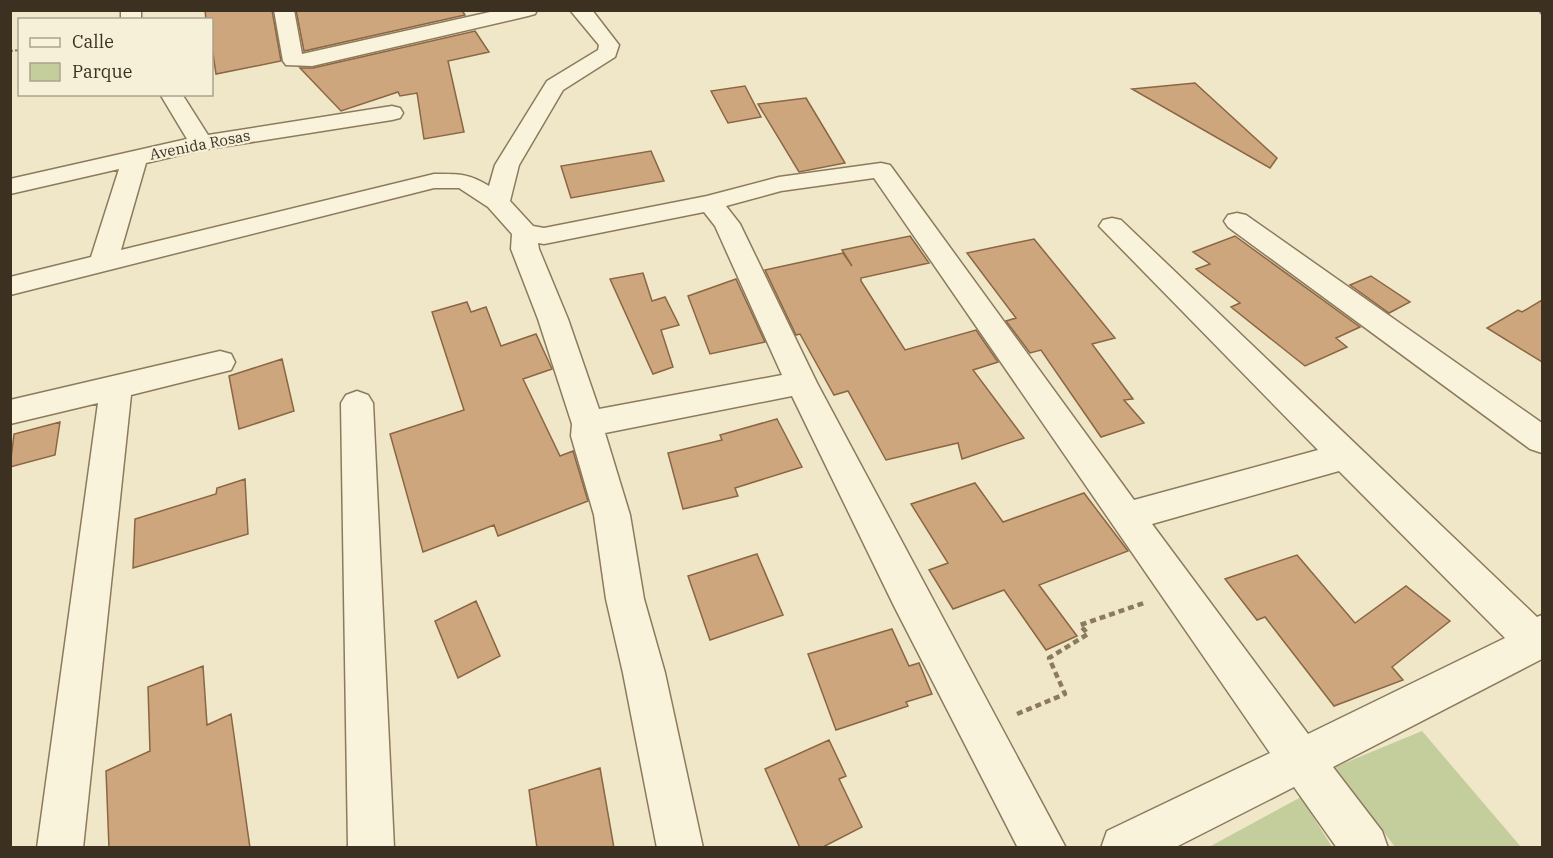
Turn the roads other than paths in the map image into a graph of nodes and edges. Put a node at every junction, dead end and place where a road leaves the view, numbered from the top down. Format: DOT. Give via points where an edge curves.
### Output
graph roads {
  1 [pos="284,10"];
  2 [pos="528,10"];
  3 [pos="579,10"];
  4 [pos="172,96"];
  5 [pos="392,113"];
  6 [pos="201,143"];
  7 [pos="135,158"];
  8 [pos="10,187"];
  9 [pos="497,202"];
  10 [pos="710,203"];
  11 [pos="1237,221"];
  12 [pos="1112,226"];
  13 [pos="525,233"];
  14 [pos="103,263"];
  15 [pos="10,286"];
  16 [pos="220,362"];
  17 [pos="801,383"];
  18 [pos="116,387"];
  19 [pos="357,403"];
  20 [pos="10,412"];
  21 [pos="588,424"];
  22 [pos="1542,440"];
  23 [pos="1346,456"];
  24 [pos="1126,517"];
  25 [pos="1539,637"];
  26 [pos="1300,760"];
  27 [pos="60,848"];
  28 [pos="371,848"];
  29 [pos="680,848"];
  30 [pos="1043,848"];
  31 [pos="1124,848"];
  32 [pos="1365,848"];
  1 -- 2 [label="street" via="292,61 312,60"];
  3 -- 9 [label="street" via="609,45 608,53 555,86 507,165"];
  4 -- 6 [label="street"];
  5 -- 6 [label="street, Avenida Rosas"];
  6 -- 7 [label="street, Avenida Rosas"];
  7 -- 8 [label="street, Avenida Rosas"];
  7 -- 14 [label="street"];
  9 -- 13 [label="street"];
  9 -- 14 [label="street" via="464,182 434,181"];
  10 -- 13 [label="street" via="544,236"];
  10 -- 17 [label="street" via="727,224"];
  10 -- 24 [label="street" via="779,184 880,170"];
  11 -- 22 [label="street"];
  12 -- 23 [label="street"];
  13 -- 21 [label="street" via="525,249"];
  14 -- 15 [label="street"];
  16 -- 18 [label="street"];
  17 -- 21 [label="street"];
  17 -- 30 [label="street"];
  18 -- 20 [label="street"];
  18 -- 27 [label="street"];
  19 -- 28 [label="street"];
  21 -- 29 [label="street" via="588,436 612,515 625,599"];
  23 -- 24 [label="street"];
  23 -- 25 [label="street"];
  24 -- 26 [label="street"];
  25 -- 26 [label="street"];
  26 -- 31 [label="street"];
  26 -- 32 [label="street"];
}
